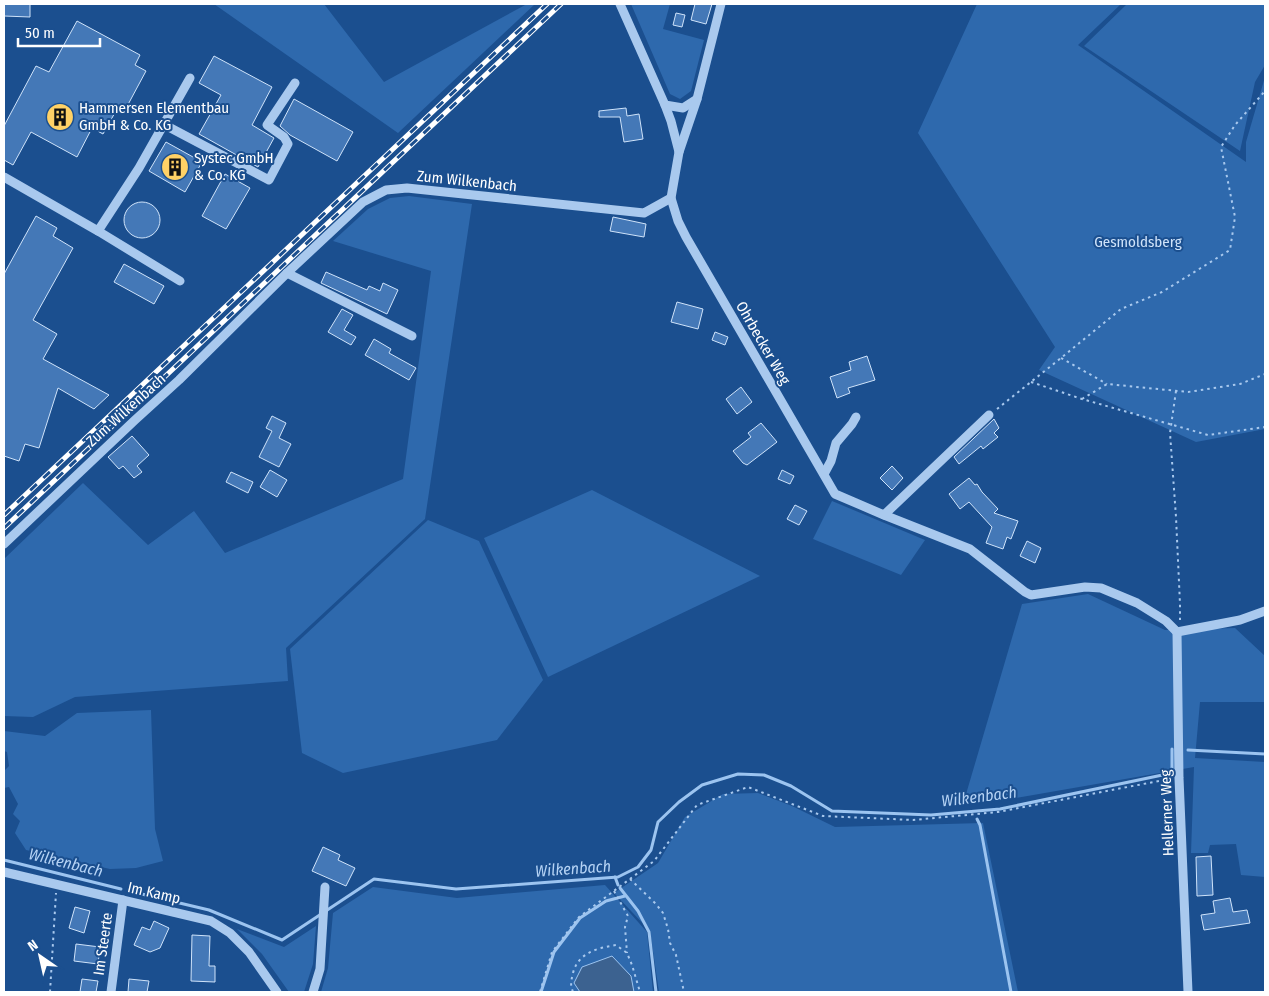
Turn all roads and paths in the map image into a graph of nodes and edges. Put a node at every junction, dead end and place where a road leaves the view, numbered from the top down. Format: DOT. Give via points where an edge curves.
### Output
graph roads {
  1 [pos="620,4"];
  2 [pos="721,4"];
  3 [pos="190,78"];
  4 [pos="295,83"];
  5 [pos="1265,91"];
  6 [pos="697,99"];
  7 [pos="665,105"];
  8 [pos="163,124"];
  9 [pos="680,152"];
  10 [pos="4,178"];
  11 [pos="671,198"];
  12 [pos="98,231"];
  13 [pos="287,273"];
  14 [pos="180,281"];
  15 [pos="412,336"];
  16 [pos="1061,358"];
  17 [pos="1265,374"];
  18 [pos="1031,382"];
  19 [pos="1107,384"];
  20 [pos="1176,391"];
  21 [pos="1082,399"];
  22 [pos="989,415"];
  23 [pos="856,417"];
  24 [pos="1171,424"];
  25 [pos="1265,427"];
  26 [pos="824,474"];
  27 [pos="884,515"];
  28 [pos="4,544"];
  29 [pos="1265,612"];
  30 [pos="1177,632"];
  31 [pos="1179,778"];
  32 [pos="4,872"];
  33 [pos="630,879"];
  34 [pos="57,883"];
  35 [pos="325,887"];
  36 [pos="614,891"];
  37 [pos="123,900"];
  38 [pos="627,953"];
  39 [pos="50,992"];
  40 [pos="111,992"];
  41 [pos="278,992"];
  42 [pos="313,992"];
  43 [pos="540,992"];
  44 [pos="573,992"];
  45 [pos="640,992"];
  46 [pos="684,992"];
  47 [pos="1188,992"];
  1 -- 7 [label="street, Ohrbecker Weg"];
  2 -- 6 [label="street, Ohrbecker Weg"];
  3 -- 8 [label="street"];
  4 -- 8 [label="street" via="267,125 284,137 288,144 269,180"];
  5 -- 16 [label="path" via="1235,125 1221,147 1234,217 1230,250 1162,292 1120,309"];
  6 -- 7 [label="street" via="684,108"];
  6 -- 9 [label="street, Ohrbecker Weg"];
  7 -- 9 [label="street, Ohrbecker Weg"];
  8 -- 12 [label="street"];
  9 -- 11 [label="street, Ohrbecker Weg"];
  10 -- 12 [label="street"];
  11 -- 13 [label="street, Zum Wilkenbach" via="644,213 630,213 407,188 386,190 363,202"];
  11 -- 26 [label="street, Ohrbecker Weg" via="686,237"];
  12 -- 14 [label="street"];
  13 -- 15 [label="street"];
  13 -- 28 [label="street, Zum Wilkenbach" via="179,380"];
  16 -- 18 [label="path"];
  16 -- 19 [label="path"];
  17 -- 20 [label="path" via="1240,384"];
  18 -- 21 [label="path"];
  18 -- 22 [label="path"];
  19 -- 20 [label="path"];
  19 -- 21 [label="path"];
  20 -- 24 [label="path"];
  21 -- 24 [label="path"];
  22 -- 27 [label="street"];
  23 -- 26 [label="street" via="836,444"];
  24 -- 25 [label="path" via="1208,435"];
  24 -- 30 [label="path" via="1180,604"];
  26 -- 27 [label="street, Ohrbecker Weg" via="835,494"];
  27 -- 30 [label="street, Ohrbecker Weg" via="970,549 1031,595 1085,587 1101,588 1137,603"];
  29 -- 30 [label="street"];
  30 -- 31 [label="street, Hellerner Weg"];
  31 -- 33 [label="path" via="998,812 912,820 823,816 748,787 697,805 654,861"];
  31 -- 47 [label="street, Hellerner Weg"];
  32 -- 34 [label="street, Im Kamp"];
  33 -- 36 [label="path"];
  33 -- 46 [label="path" via="663,913"];
  34 -- 37 [label="street, Im Kamp"];
  34 -- 39 [label="path"];
  35 -- 42 [label="street" via="320,969"];
  36 -- 38 [label="path" via="628,916 625,927"];
  36 -- 43 [label="path" via="579,917 552,952"];
  37 -- 40 [label="street, Im Steerte"];
  37 -- 41 [label="street, Im Kamp" via="211,920 249,952"];
  38 -- 44 [label="path" via="616,945 586,954 575,966 570,985"];
  38 -- 45 [label="path"];
}
